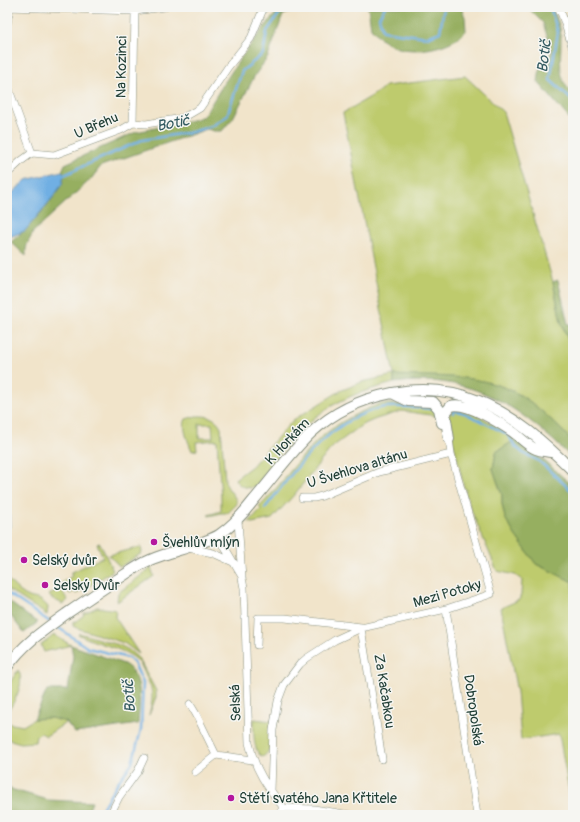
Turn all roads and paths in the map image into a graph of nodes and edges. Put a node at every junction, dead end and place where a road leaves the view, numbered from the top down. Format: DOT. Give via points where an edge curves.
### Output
graph roads {
  1 [pos="9,7"];
  2 [pos="165,7"];
  3 [pos="264,7"];
  4 [pos="558,7"];
  5 [pos="135,11"];
  6 [pos="7,24"];
  7 [pos="573,49"];
  8 [pos="7,84"];
  9 [pos="133,123"];
  10 [pos="32,154"];
  11 [pos="7,174"];
  12 [pos="392,393"];
  13 [pos="448,436"];
  14 [pos="553,453"];
  15 [pos="452,454"];
  16 [pos="573,471"];
  17 [pos="302,498"];
  18 [pos="238,520"];
  19 [pos="218,536"];
  20 [pos="188,548"];
  21 [pos="234,563"];
  22 [pos="242,578"];
  23 [pos="446,609"];
  24 [pos="362,628"];
  25 [pos="257,645"];
  26 [pos="7,667"];
  27 [pos="190,704"];
  28 [pos="216,755"];
  29 [pos="144,758"];
  30 [pos="253,760"];
  31 [pos="382,760"];
  32 [pos="195,772"];
  33 [pos="271,791"];
  34 [pos="284,808"];
  35 [pos="110,815"];
  36 [pos="278,815"];
  37 [pos="350,815"];
  38 [pos="477,815"];
  1 -- 5 [label="street"];
  1 -- 6 [label="street"];
  2 -- 5 [label="street"];
  3 -- 9 [label="street, U Břehu" via="251,38 200,108 183,118 146,124"];
  4 -- 7 [label="street"];
  5 -- 9 [label="street, Na Kozinci"];
  8 -- 10 [label="street"];
  9 -- 10 [label="street, U Břehu" via="54,156"];
  10 -- 11 [label="street"];
  12 -- 13 [label="main road" via="408,401 429,401 434,404 439,409"];
  12 -- 14 [label="main road, K Horkám" via="414,390 438,391 478,400 524,427"];
  12 -- 18 [label="main road, K Horkám" via="357,403 312,433"];
  13 -- 14 [label="main road" via="446,410 451,406 460,405 492,419 535,449"];
  13 -- 15 [label="street"];
  14 -- 16 [label="main road, K Horkám"];
  15 -- 17 [label="street, U Švehlova altánu" via="379,472 322,496"];
  15 -- 23 [label="street, Mezi Potoky" via="491,594"];
  18 -- 19 [label="main road, K Horkám"];
  18 -- 22 [label="street, Selská"];
  19 -- 20 [label="main road, K Horkám"];
  19 -- 21 [label="street, Selská"];
  20 -- 21 [label="street" via="213,553"];
  20 -- 26 [label="main road, K Horkám" via="143,563 97,592 26,644"];
  21 -- 22 [label="street, Selská"];
  22 -- 30 [label="street, Selská"];
  23 -- 24 [label="street, Mezi Potoky"];
  23 -- 38 [label="street, Dobropolská"];
  24 -- 25 [label="street, Mezi Potoky" via="285,618 258,618"];
  24 -- 31 [label="street, Za Kačabkou"];
  24 -- 33 [label="street, Mezi Potoky" via="335,640 307,658 284,685 274,720"];
  27 -- 28 [label="street"];
  28 -- 30 [label="street"];
  28 -- 32 [label="street"];
  29 -- 35 [label="street"];
  30 -- 33 [label="street, Selská"];
  33 -- 34 [label="street, Selská"];
  34 -- 36 [label="street"];
  34 -- 37 [label="street" via="314,809"];
}
